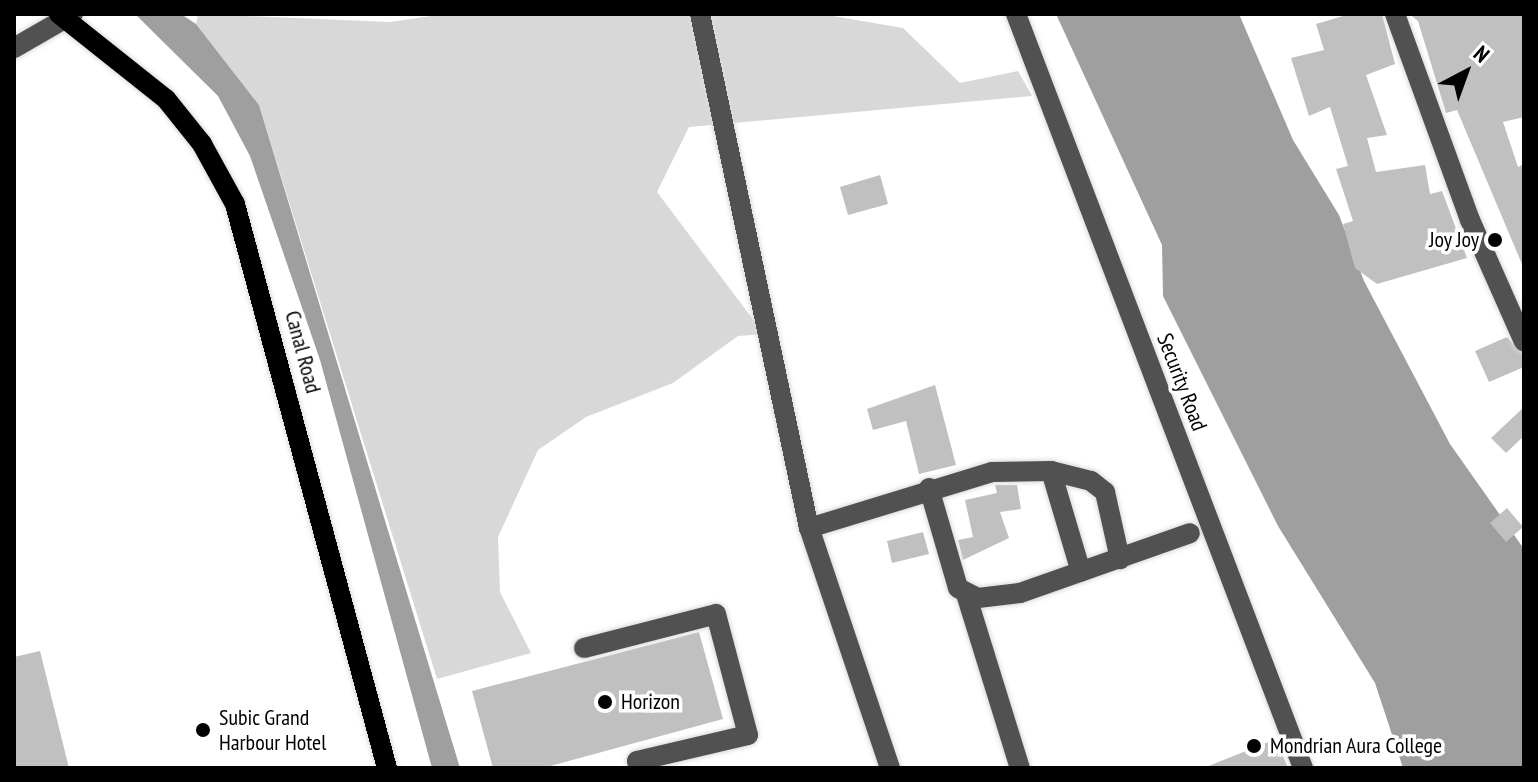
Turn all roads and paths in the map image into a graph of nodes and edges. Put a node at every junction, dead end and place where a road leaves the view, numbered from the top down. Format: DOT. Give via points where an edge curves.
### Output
graph roads {
  1 [pos="700,14"];
  2 [pos="1016,14"];
  3 [pos="1395,14"];
  4 [pos="66,16"];
  5 [pos="14,48"];
  6 [pos="1518,305"];
  7 [pos="1524,342"];
  8 [pos="1051,471"];
  9 [pos="929,488"];
  10 [pos="809,528"];
  11 [pos="1190,533"];
  12 [pos="1120,559"];
  13 [pos="1081,572"];
  14 [pos="966,594"];
  15 [pos="584,648"];
  16 [pos="387,768"];
  17 [pos="639,768"];
  18 [pos="890,768"];
  19 [pos="1020,768"];
  20 [pos="1303,768"];
  1 -- 10 [label="street"];
  2 -- 20 [label="street, Security Road"];
  3 -- 6 [label="street" via="1470,220"];
  4 -- 5 [label="street"];
  4 -- 16 [label="main road, Canal Road" via="180,115 235,204"];
  6 -- 7 [label="street"];
  8 -- 9 [label="street" via="992,472"];
  8 -- 12 [label="street" via="1091,481 1105,492"];
  8 -- 13 [label="street"];
  9 -- 10 [label="street"];
  9 -- 14 [label="street"];
  10 -- 18 [label="street"];
  11 -- 12 [label="street"];
  12 -- 13 [label="street"];
  13 -- 14 [label="street" via="1020,593"];
  14 -- 19 [label="street"];
  15 -- 17 [label="street" via="716,614 748,735 637,761"];
}
